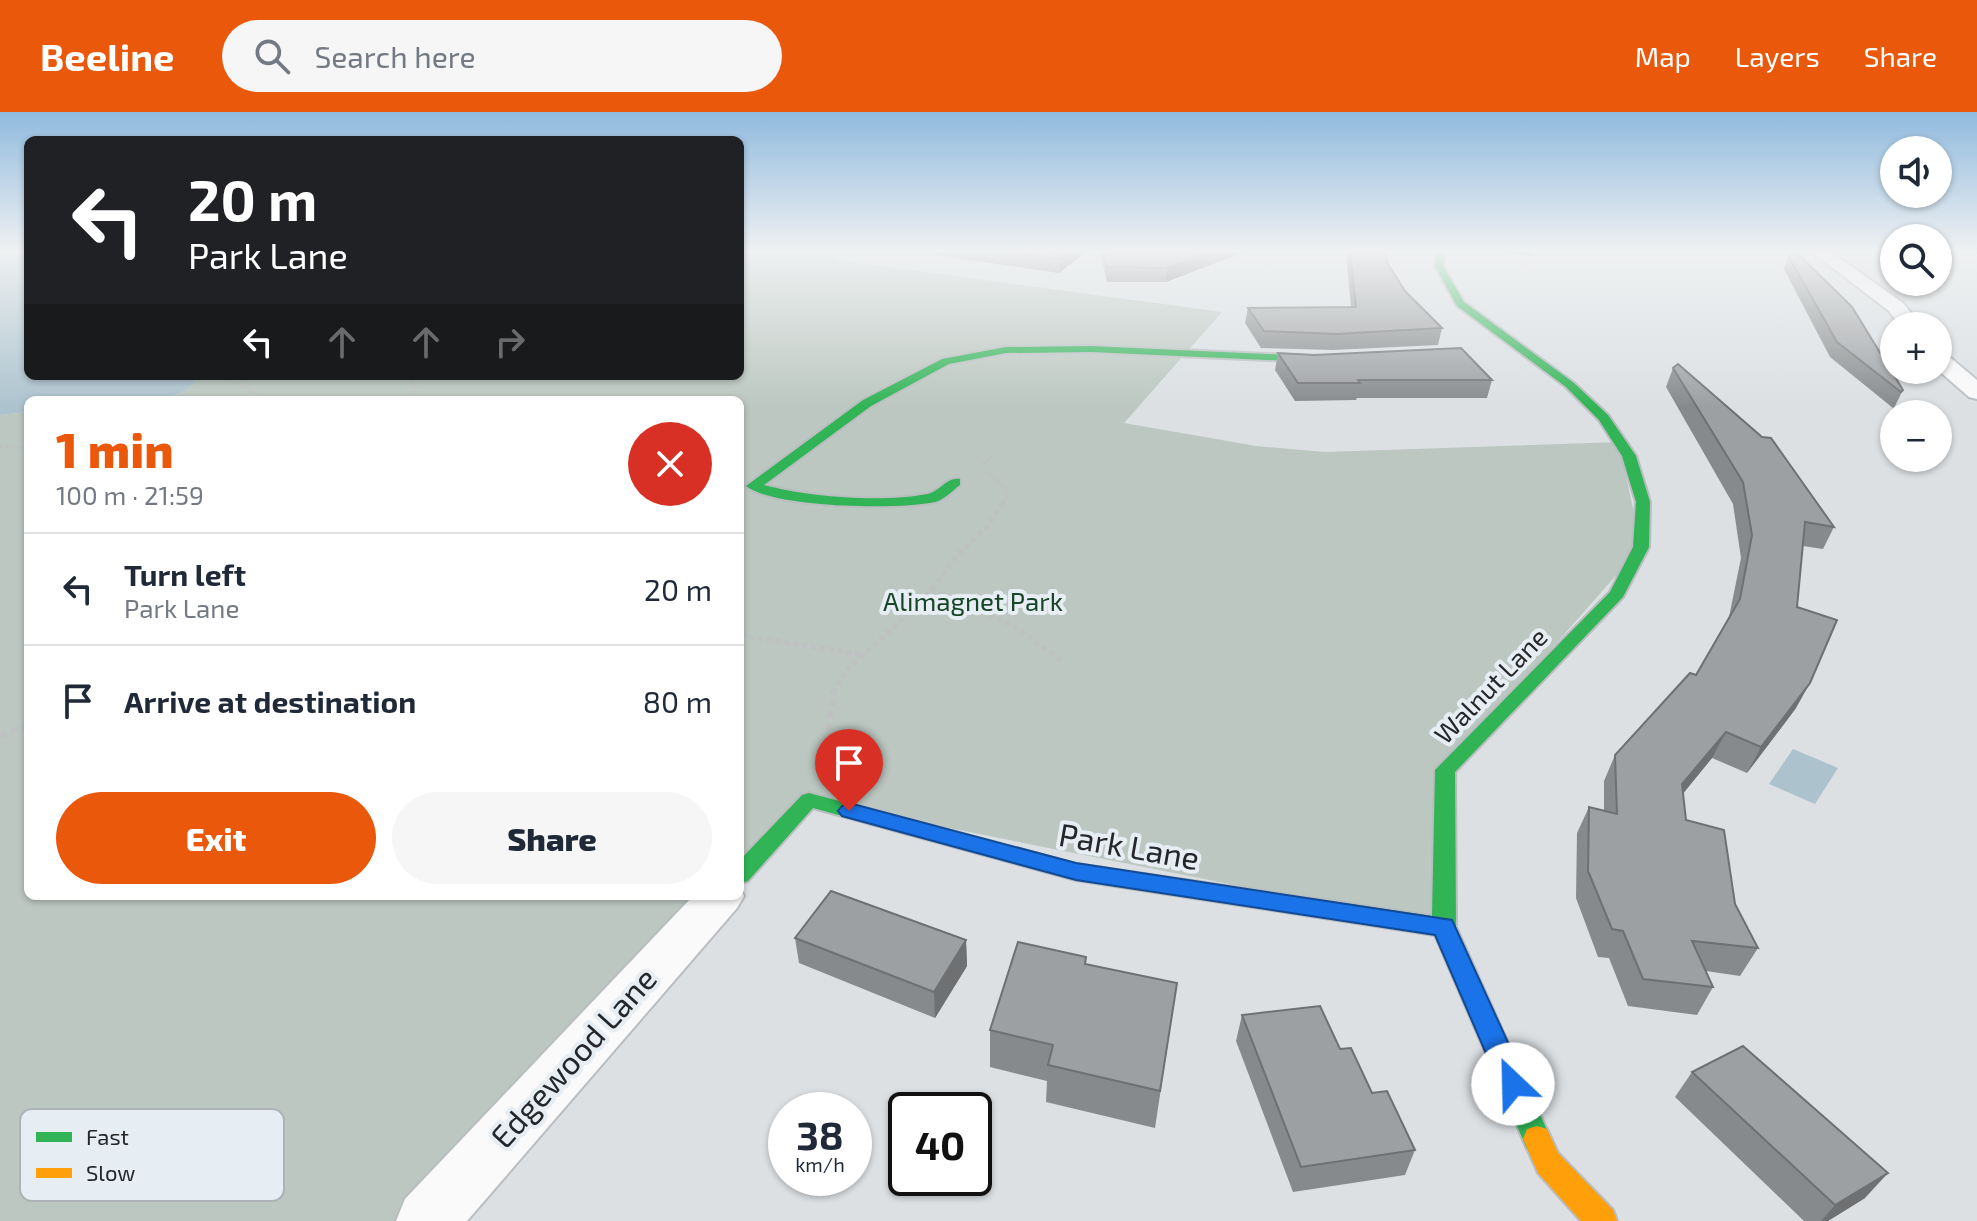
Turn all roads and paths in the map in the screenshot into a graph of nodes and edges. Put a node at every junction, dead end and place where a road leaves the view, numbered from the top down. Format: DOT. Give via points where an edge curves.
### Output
graph roads {
  1 [pos="1460,304"];
  2 [pos="1522,351"];
  3 [pos="1492,353"];
  4 [pos="1357,359"];
  5 [pos="1952,371"];
  6 [pos="231,380"];
  7 [pos="1977,392"];
  8 [pos="258,396"];
  9 [pos="0,446"];
  10 [pos="24,448"];
  11 [pos="979,468"];
  12 [pos="955,482"];
  13 [pos="930,589"];
  14 [pos="744,636"];
  15 [pos="864,655"];
  16 [pos="1058,667"];
  17 [pos="24,727"];
  18 [pos="0,736"];
  19 [pos="815,801"];
  20 [pos="744,871"];
  21 [pos="717,900"];
  22 [pos="1444,927"];
  23 [pos="427,1221"];
  24 [pos="1602,1221"];
  1 -- 2 [label="street, Walnut Lane"];
  2 -- 3 [label="street"];
  2 -- 22 [label="street, Walnut Lane" via="1593,407 1629,456 1643,502 1641,547 1617,594 1445,770"];
  4 -- 12 [label="street" via="1077,349 1006,350 946,361 867,403 753,486 801,499 883,501 934,498"];
  5 -- 7 [label="street"];
  6 -- 8 [label="path"];
  9 -- 10 [label="path"];
  11 -- 13 [label="path" via="992,473 1008,495 986,528"];
  13 -- 15 [label="path"];
  13 -- 16 [label="path" via="1024,631 1058,658"];
  14 -- 15 [label="path"];
  15 -- 19 [label="path" via="844,673 833,693"];
  17 -- 18 [label="path"];
  19 -- 20 [label="street"];
  19 -- 22 [label="street, Park Lane" via="1076,872"];
  21 -- 23 [label="street, Edgewood Lane"];
  22 -- 24 [label="street, Walnut Lane" via="1548,1163"];
}
